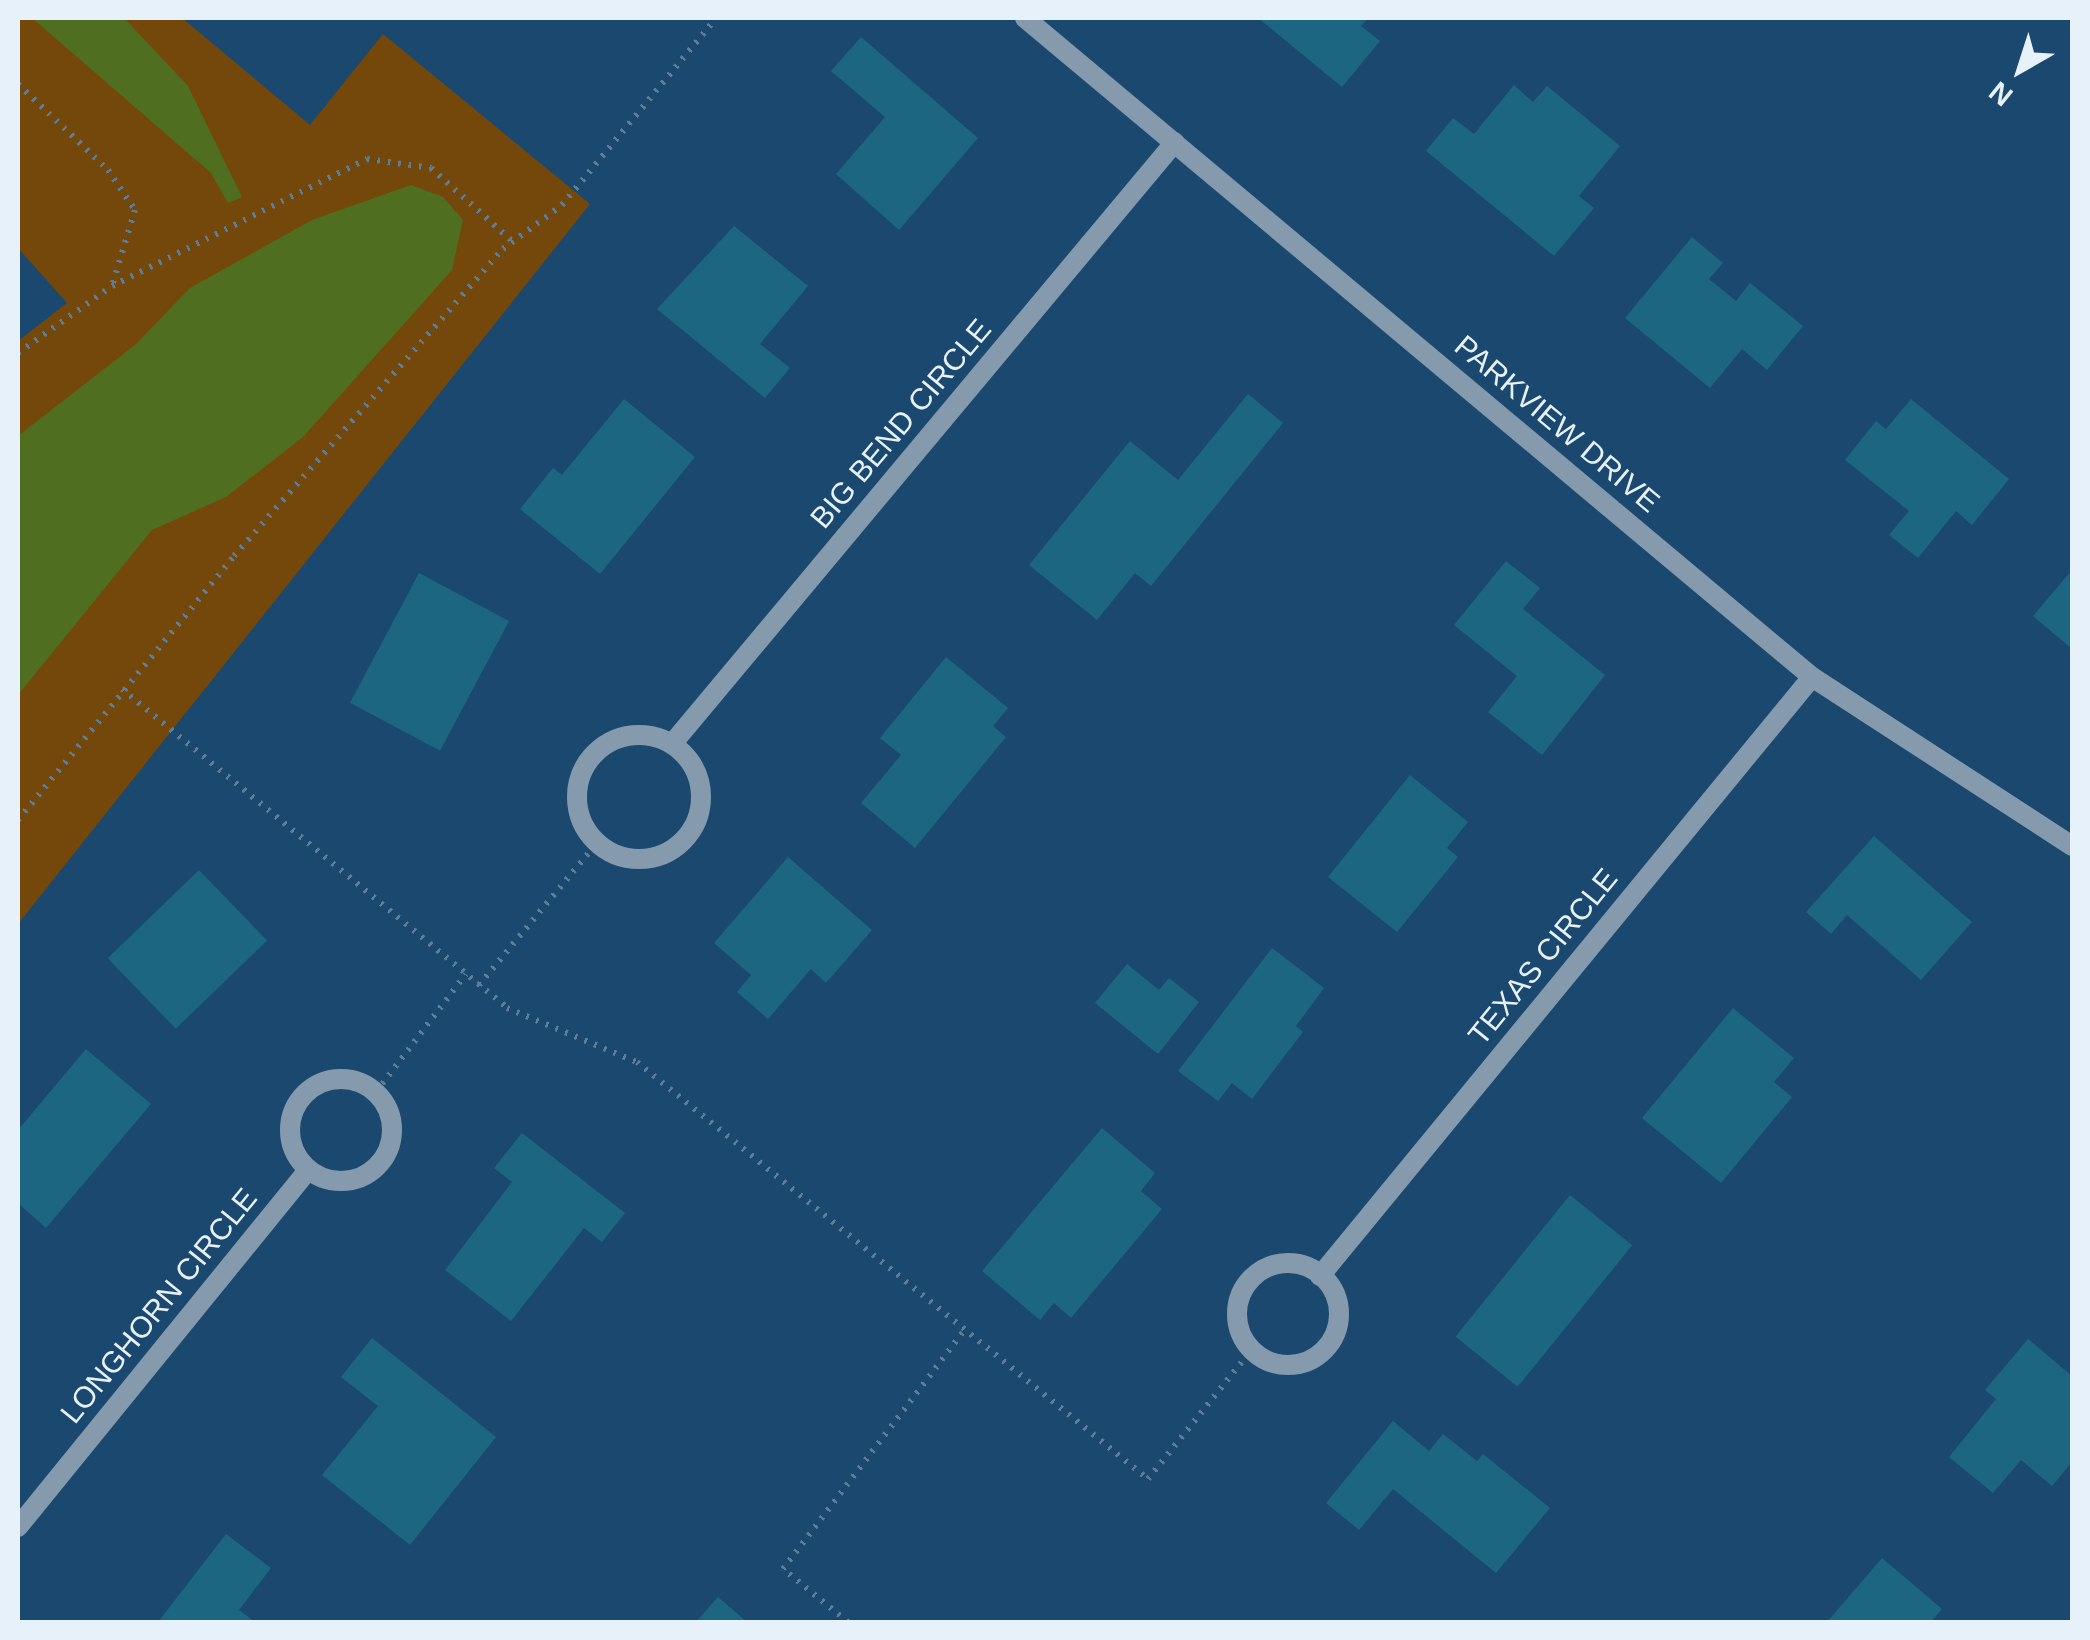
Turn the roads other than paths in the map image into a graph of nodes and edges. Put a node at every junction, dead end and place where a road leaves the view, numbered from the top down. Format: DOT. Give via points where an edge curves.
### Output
graph roads {
  1 [pos="1025,18"];
  2 [pos="1176,142"];
  3 [pos="1812,677"];
  4 [pos="672,744"];
  5 [pos="2072,846"];
  6 [pos="308,1170"];
  7 [pos="1320,1276"];
  8 [pos="18,1528"];
  1 -- 2 [label="street, PARKVIEW DRIVE"];
  2 -- 3 [label="street, PARKVIEW DRIVE"];
  2 -- 4 [label="street, BIG BEND CIRCLE"];
  3 -- 5 [label="street, PARKVIEW DRIVE"];
  3 -- 7 [label="street, TEXAS CIRCLE"];
  4 -- 4 [label="street" via="699,786 688,834 655,857 634,859 597,843 578,808 590,759 632,734"];
  6 -- 6 [label="street" via="356,1180 383,1161 393,1130 376,1092 337,1078 306,1092 290,1123"];
  6 -- 8 [label="street, LONGHORN CIRCLE"];
  7 -- 7 [label="street" via="1291,1264 1248,1282 1237,1312 1252,1350 1289,1366 1321,1353 1338,1323 1332,1289"];
}
